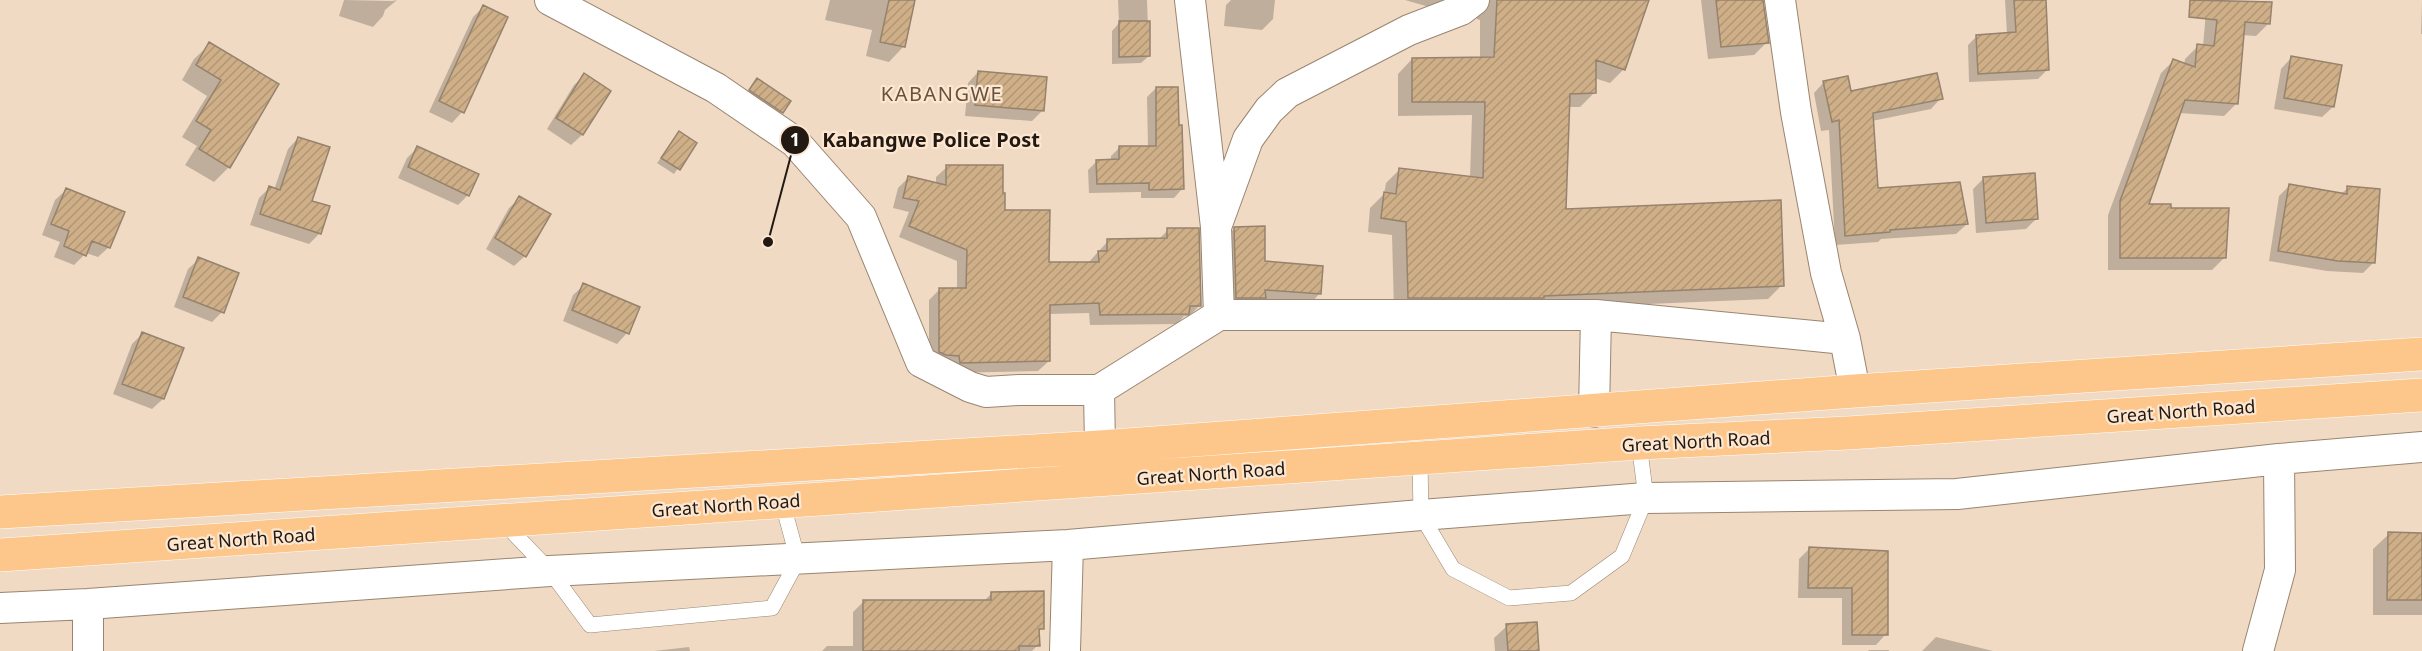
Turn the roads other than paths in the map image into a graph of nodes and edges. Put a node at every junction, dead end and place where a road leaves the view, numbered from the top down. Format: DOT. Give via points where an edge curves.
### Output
graph roads {
  1 [pos="550,0"];
  2 [pos="1190,0"];
  3 [pos="1474,0"];
  4 [pos="1780,0"];
  5 [pos="1216,227"];
  6 [pos="1219,315"];
  7 [pos="1596,315"];
  8 [pos="1845,339"];
  9 [pos="2422,354"];
  10 [pos="1099,390"];
  11 [pos="1855,391"];
  12 [pos="2422,395"];
  13 [pos="1594,412"];
  14 [pos="1639,443"];
  15 [pos="1100,447"];
  16 [pos="2422,447"];
  17 [pos="2279,459"];
  18 [pos="1420,460"];
  19 [pos="1646,498"];
  20 [pos="782,501"];
  21 [pos="0,513"];
  22 [pos="1421,515"];
  23 [pos="502,521"];
  24 [pos="1068,545"];
  25 [pos="0,555"];
  26 [pos="798,560"];
  27 [pos="550,571"];
  28 [pos="88,604"];
  29 [pos="0,608"];
  30 [pos="88,651"];
  31 [pos="1065,651"];
  32 [pos="2258,651"];
  1 -- 10 [label="street" via="716,88 795,142 861,218 921,362 986,392"];
  2 -- 5 [label="street"];
  3 -- 5 [label="street" via="1461,10 1409,30 1287,93 1248,139"];
  4 -- 8 [label="street" via="1826,273"];
  5 -- 6 [label="street"];
  6 -- 7 [label="street"];
  6 -- 10 [label="street"];
  7 -- 8 [label="street"];
  7 -- 13 [label="street"];
  8 -- 11 [label="street"];
  9 -- 11 [label="main road, Great North Road"];
  10 -- 15 [label="street"];
  11 -- 13 [label="main road, Great North Road"];
  12 -- 14 [label="main road, Great North Road"];
  13 -- 15 [label="main road, Great North Road"];
  14 -- 18 [label="main road, Great North Road"];
  14 -- 19 [label="lane"];
  15 -- 21 [label="main road, Great North Road"];
  16 -- 17 [label="street"];
  17 -- 19 [label="street" via="1957,494"];
  17 -- 32 [label="street" via="2280,570"];
  18 -- 20 [label="main road, Great North Road"];
  18 -- 22 [label="lane"];
  19 -- 22 [label="street"];
  19 -- 22 [label="lane" via="1622,556 1571,593 1540,596 1509,598 1453,569"];
  20 -- 23 [label="main road, Great North Road"];
  20 -- 26 [label="lane"];
  22 -- 24 [label="street"];
  23 -- 25 [label="main road, Great North Road"];
  23 -- 27 [label="lane"];
  24 -- 26 [label="street"];
  24 -- 31 [label="street"];
  26 -- 27 [label="street"];
  26 -- 27 [label="lane" via="772,608 590,625"];
  27 -- 28 [label="street"];
  28 -- 29 [label="street"];
  28 -- 30 [label="street"];
}
